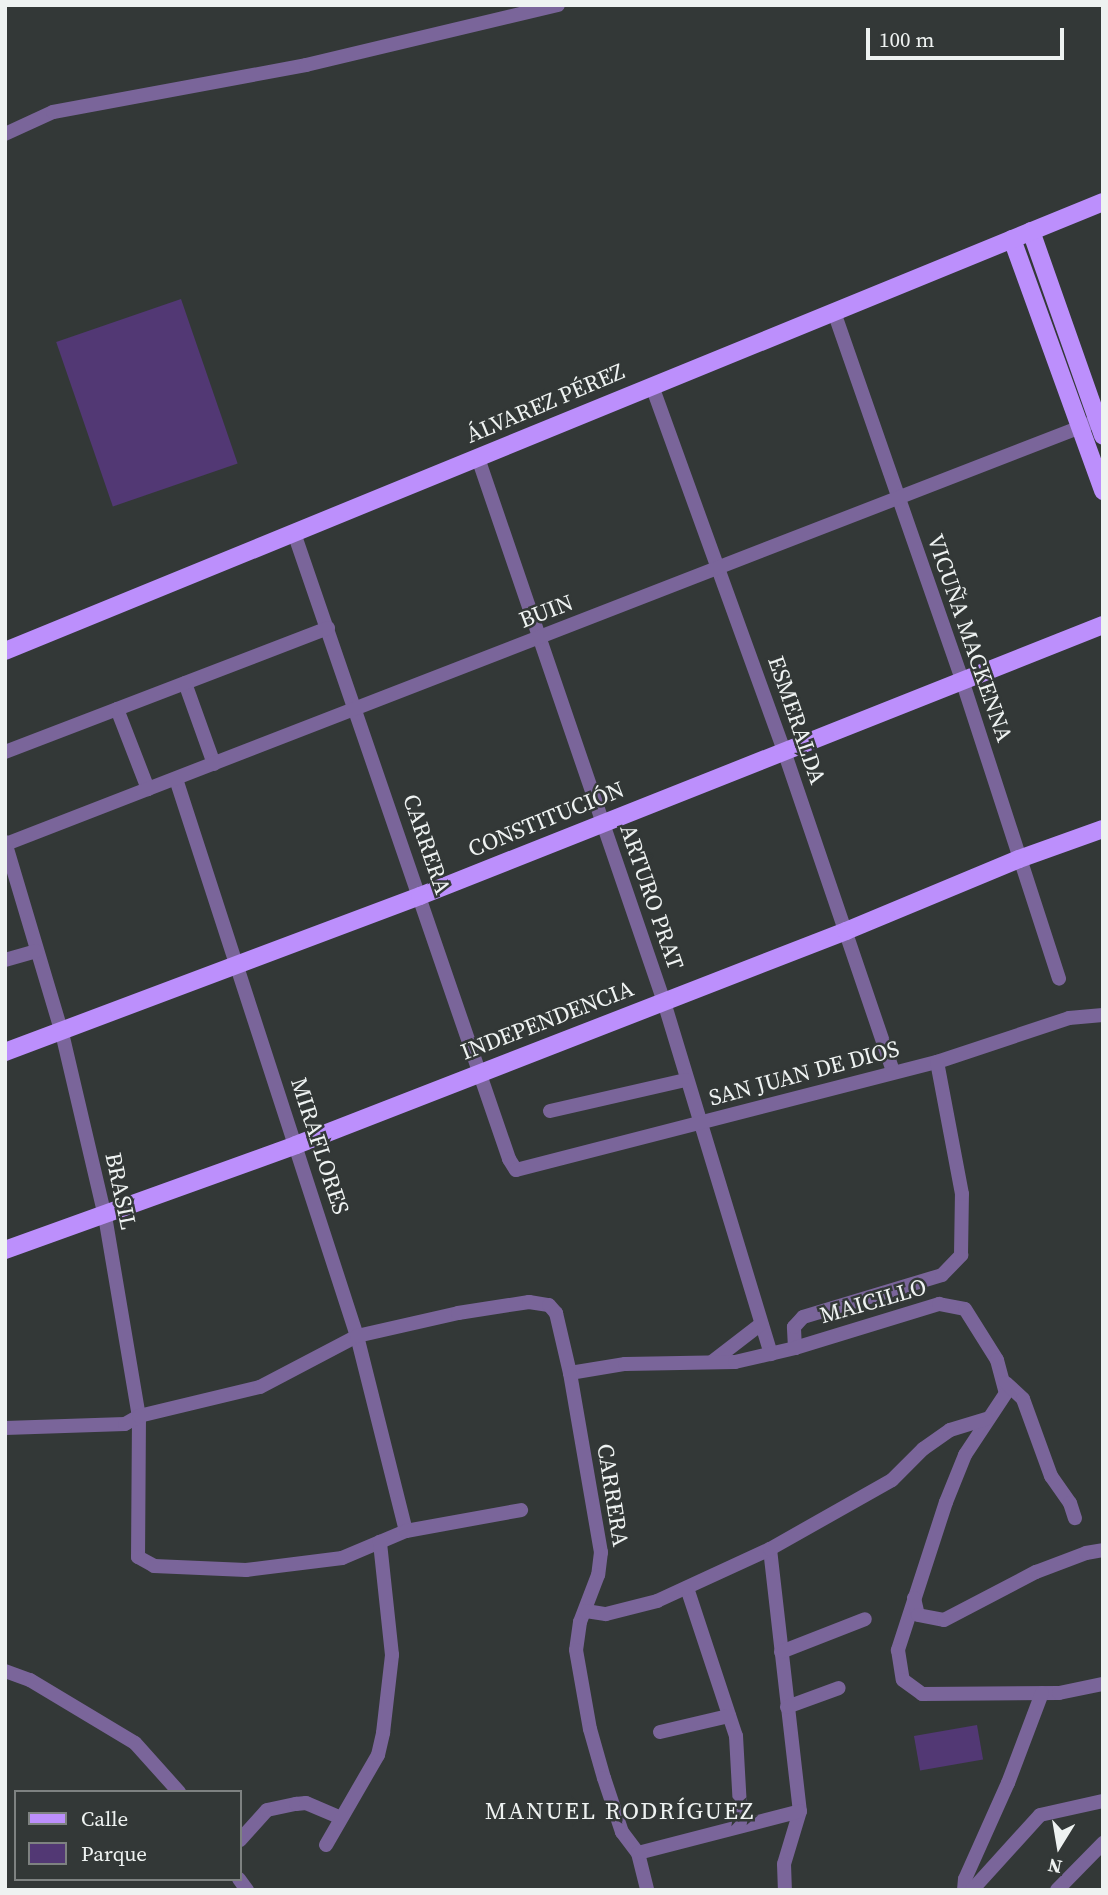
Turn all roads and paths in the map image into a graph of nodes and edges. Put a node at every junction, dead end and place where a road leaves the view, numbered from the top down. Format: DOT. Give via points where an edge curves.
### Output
graph roads {
  1 [pos="558,5"];
  2 [pos="5,134"];
  3 [pos="1103,202"];
  4 [pos="1031,232"];
  5 [pos="1012,239"];
  6 [pos="834,313"];
  7 [pos="652,386"];
  8 [pos="1101,425"];
  9 [pos="1080,427"];
  10 [pos="478,458"];
  11 [pos="1103,491"];
  12 [pos="898,498"];
  13 [pos="294,533"];
  14 [pos="719,568"];
  15 [pos="1103,625"];
  16 [pos="328,628"];
  17 [pos="541,638"];
  18 [pos="5,651"];
  19 [pos="962,680"];
  20 [pos="185,683"];
  21 [pos="117,709"];
  22 [pos="357,710"];
  23 [pos="784,751"];
  24 [pos="5,752"];
  25 [pos="215,764"];
  26 [pos="176,779"];
  27 [pos="148,789"];
  28 [pos="602,823"];
  29 [pos="1103,829"];
  30 [pos="6,843"];
  31 [pos="1019,859"];
  32 [pos="420,896"];
  33 [pos="846,931"];
  34 [pos="36,951"];
  35 [pos="5,960"];
  36 [pos="239,965"];
  37 [pos="1059,979"];
  38 [pos="664,1002"];
  39 [pos="1103,1015"];
  40 [pos="62,1033"];
  41 [pos="5,1052"];
  42 [pos="937,1062"];
  43 [pos="480,1071"];
  44 [pos="893,1071"];
  45 [pos="685,1080"];
  46 [pos="550,1111"];
  47 [pos="700,1125"];
  48 [pos="296,1145"];
  49 [pos="516,1170"];
  50 [pos="105,1216"];
  51 [pos="5,1250"];
  52 [pos="761,1324"];
  53 [pos="357,1336"];
  54 [pos="795,1348"];
  55 [pos="771,1354"];
  56 [pos="713,1361"];
  57 [pos="570,1373"];
  58 [pos="1006,1383"];
  59 [pos="139,1416"];
  60 [pos="986,1419"];
  61 [pos="5,1428"];
  62 [pos="521,1510"];
  63 [pos="1075,1518"];
  64 [pos="407,1531"];
  65 [pos="380,1542"];
  66 [pos="771,1549"];
  67 [pos="1103,1550"];
  68 [pos="687,1588"];
  69 [pos="914,1596"];
  70 [pos="586,1611"];
  71 [pos="865,1619"];
  72 [pos="781,1652"];
  73 [pos="5,1671"];
  74 [pos="1103,1684"];
  75 [pos="839,1688"];
  76 [pos="1042,1693"];
  77 [pos="787,1707"];
  78 [pos="729,1716"];
  79 [pos="660,1732"];
  80 [pos="176,1790"];
  81 [pos="1103,1801"];
  82 [pos="800,1811"];
  83 [pos="341,1818"];
  84 [pos="741,1826"];
  85 [pos="242,1838"];
  86 [pos="1103,1843"];
  87 [pos="326,1845"];
  88 [pos="638,1853"];
  89 [pos="647,1890"];
  90 [pos="785,1890"];
  91 [pos="964,1890"];
  92 [pos="971,1890"];
  93 [pos="1057,1890"];
  1 -- 2 [label="street" via="318,62 54,112"];
  3 -- 4 [label="main road, ÁLVAREZ PÉREZ"];
  4 -- 5 [label="main road, ÁLVAREZ PÉREZ"];
  4 -- 8 [label="main road"];
  5 -- 6 [label="main road, ÁLVAREZ PÉREZ"];
  5 -- 9 [label="main road"];
  6 -- 7 [label="main road, ÁLVAREZ PÉREZ"];
  6 -- 12 [label="street, VICUÑA MACKENNA"];
  7 -- 10 [label="main road, ÁLVAREZ PÉREZ"];
  7 -- 14 [label="street, ESMERALDA"];
  8 -- 9 [label="street, BUIN"];
  9 -- 11 [label="main road"];
  9 -- 12 [label="street, BUIN"];
  10 -- 13 [label="main road, ÁLVAREZ PÉREZ"];
  10 -- 17 [label="street, ARTURO PRAT"];
  12 -- 14 [label="street, BUIN"];
  12 -- 19 [label="street, VICUÑA MACKENNA"];
  13 -- 16 [label="street, CARRERA"];
  13 -- 18 [label="main road, ÁLVAREZ PÉREZ"];
  14 -- 17 [label="street, BUIN"];
  14 -- 23 [label="street, ESMERALDA"];
  15 -- 19 [label="main road, CONSTITUCIÓN"];
  16 -- 20 [label="street"];
  16 -- 22 [label="street, CARRERA"];
  17 -- 22 [label="street, BUIN"];
  17 -- 28 [label="street, ARTURO PRAT"];
  19 -- 23 [label="main road, CONSTITUCIÓN"];
  19 -- 31 [label="street, VICUÑA MACKENNA"];
  20 -- 21 [label="street"];
  20 -- 25 [label="street"];
  21 -- 24 [label="street"];
  21 -- 27 [label="street"];
  22 -- 25 [label="street, BUIN"];
  22 -- 32 [label="street, CARRERA"];
  23 -- 28 [label="main road, CONSTITUCIÓN"];
  23 -- 33 [label="street, ESMERALDA"];
  25 -- 26 [label="street, BUIN"];
  26 -- 27 [label="street, BUIN"];
  26 -- 36 [label="street, MIRAFLORES"];
  27 -- 30 [label="street, BUIN"];
  28 -- 32 [label="main road, CONSTITUCIÓN"];
  28 -- 38 [label="street, ARTURO PRAT"];
  29 -- 31 [label="main road, INDEPENDENCIA"];
  30 -- 34 [label="street, BRASIL"];
  31 -- 33 [label="main road, INDEPENDENCIA"];
  31 -- 37 [label="street, VICUÑA MACKENNA"];
  32 -- 36 [label="main road, CONSTITUCIÓN"];
  32 -- 43 [label="street, CARRERA"];
  33 -- 38 [label="main road, INDEPENDENCIA"];
  33 -- 44 [label="street, ESMERALDA"];
  34 -- 35 [label="street"];
  34 -- 40 [label="street, BRASIL"];
  36 -- 40 [label="main road, CONSTITUCIÓN"];
  36 -- 48 [label="street, MIRAFLORES"];
  38 -- 43 [label="main road, INDEPENDENCIA"];
  38 -- 45 [label="street, ARTURO PRAT"];
  39 -- 42 [label="street, SAN JUAN DE DIOS" via="1069,1018"];
  40 -- 41 [label="main road, CONSTITUCIÓN"];
  40 -- 50 [label="street, BRASIL"];
  42 -- 44 [label="street, SAN JUAN DE DIOS"];
  42 -- 54 [label="street, MAICILLO" via="962,1195 961,1255 942,1275 803,1317 794,1328"];
  43 -- 48 [label="main road, INDEPENDENCIA"];
  43 -- 49 [label="street, CARRERA"];
  44 -- 47 [label="street, SAN JUAN DE DIOS"];
  45 -- 46 [label="street"];
  45 -- 47 [label="street, ARTURO PRAT"];
  47 -- 49 [label="street, SAN JUAN DE DIOS"];
  47 -- 52 [label="street, ARTURO PRAT"];
  48 -- 50 [label="main road, INDEPENDENCIA"];
  48 -- 53 [label="street, MIRAFLORES"];
  50 -- 51 [label="main road, INDEPENDENCIA"];
  50 -- 59 [label="street, BRASIL"];
  52 -- 55 [label="street, ARTURO PRAT"];
  52 -- 56 [label="street"];
  53 -- 57 [label="street, CARRERA" via="458,1313 528,1302 549,1304 556,1313"];
  53 -- 59 [label="street" via="260,1387"];
  53 -- 64 [label="street, MIRAFLORES"];
  54 -- 55 [label="street"];
  54 -- 58 [label="street, MAICILLO" via="939,1304 953,1306 965,1309 982,1333"];
  55 -- 56 [label="street" via="735,1362"];
  56 -- 57 [label="street" via="625,1364"];
  57 -- 70 [label="street, CARRERA" via="601,1552"];
  58 -- 60 [label="street" via="1000,1405"];
  58 -- 63 [label="street, MAICILLO" via="1023,1399 1051,1476"];
  59 -- 61 [label="street" via="125,1424"];
  59 -- 65 [label="street, BRASIL" via="138,1557 154,1566 246,1570 342,1558"];
  60 -- 66 [label="street" via="950,1430 892,1480"];
  60 -- 69 [label="street" via="965,1455"];
  62 -- 64 [label="street"];
  64 -- 65 [label="street"];
  65 -- 83 [label="street" via="392,1655 383,1733 378,1755"];
  66 -- 68 [label="street"];
  66 -- 72 [label="street"];
  67 -- 69 [label="street" via="1036,1572 944,1620 918,1615"];
  68 -- 70 [label="street" via="606,1614"];
  68 -- 78 [label="street"];
  69 -- 76 [label="street" via="898,1650 903,1680 922,1694"];
  70 -- 88 [label="street, CARRERA" via="576,1650 590,1729 622,1832"];
  71 -- 72 [label="street"];
  72 -- 77 [label="street"];
  73 -- 80 [label="street" via="30,1680 135,1743"];
  74 -- 76 [label="street"];
  75 -- 77 [label="street"];
  76 -- 91 [label="street"];
  77 -- 82 [label="street"];
  78 -- 79 [label="street"];
  78 -- 84 [label="street" via="736,1736"];
  81 -- 92 [label="street" via="1040,1815"];
  82 -- 84 [label="street"];
  82 -- 90 [label="street" via="784,1864"];
  83 -- 85 [label="street" via="306,1803 267,1810"];
  83 -- 87 [label="street"];
  84 -- 88 [label="street"];
  86 -- 93 [label="street"];
  88 -- 89 [label="street, CARRERA"];
}
